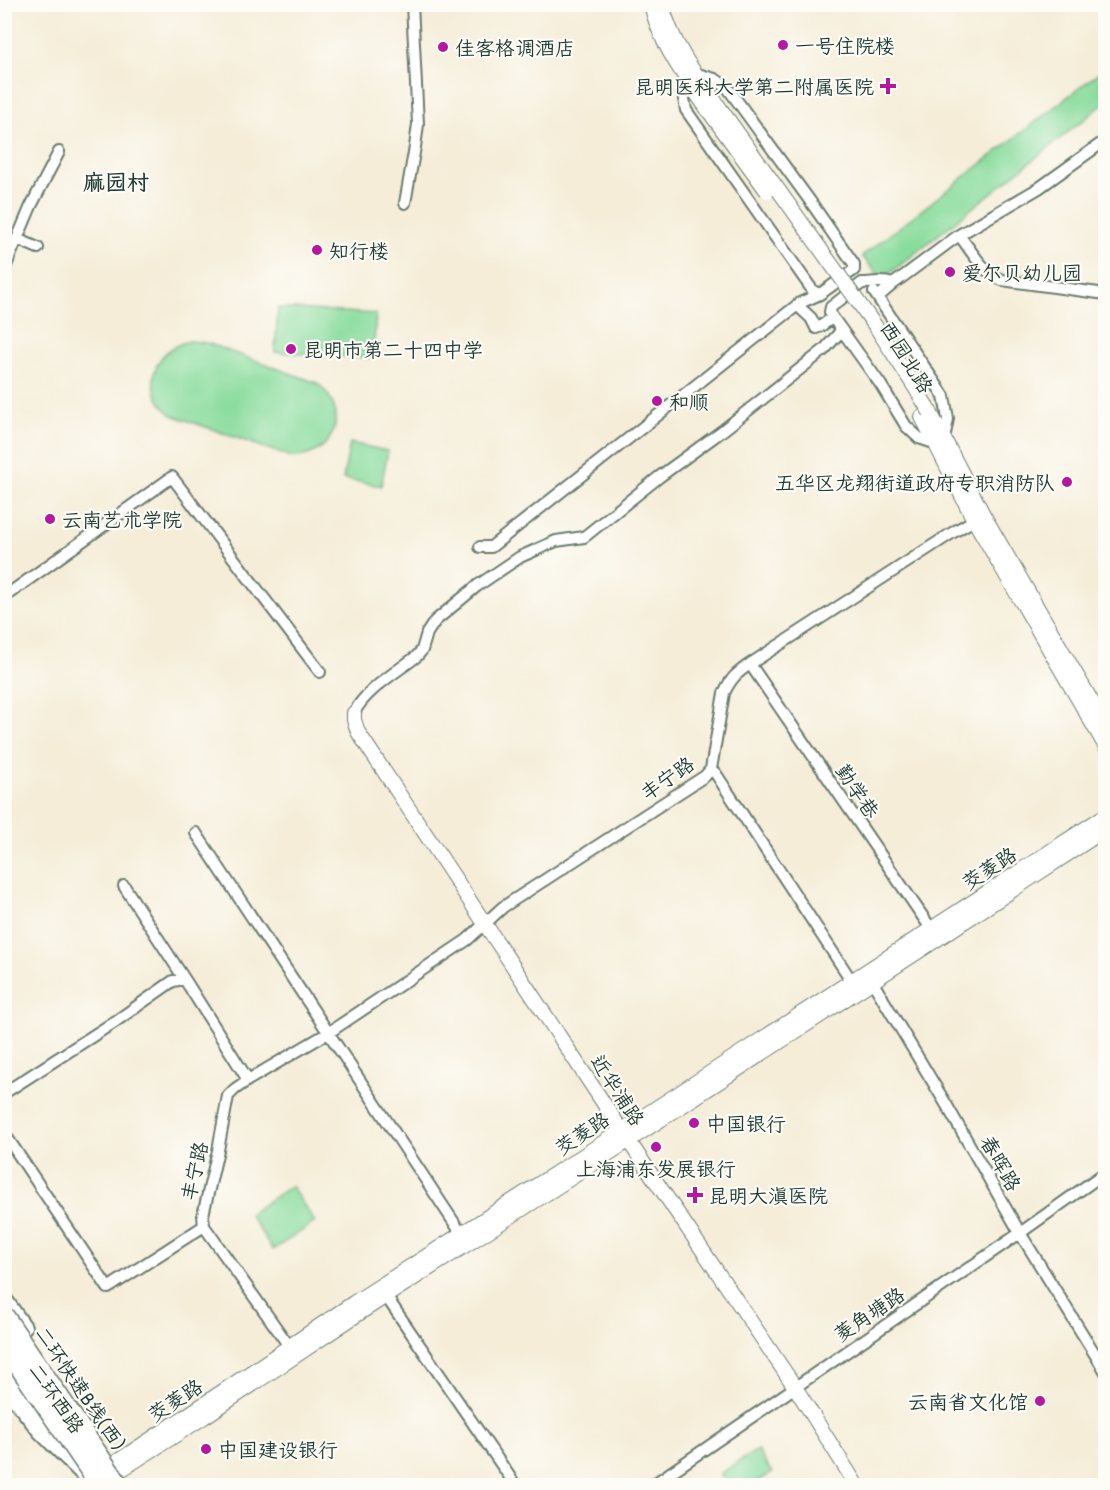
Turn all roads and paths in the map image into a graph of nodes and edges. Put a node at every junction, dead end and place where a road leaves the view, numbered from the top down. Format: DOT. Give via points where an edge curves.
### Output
graph roads {
  1 [pos="412,4"];
  2 [pos="651,4"];
  3 [pos="662,4"];
  4 [pos="690,76"];
  5 [pos="1106,140"];
  6 [pos="59,152"];
  7 [pos="405,203"];
  8 [pos="959,235"];
  9 [pos="17,239"];
  10 [pos="38,248"];
  11 [pos="4,270"];
  12 [pos="869,284"];
  13 [pos="893,284"];
  14 [pos="820,294"];
  15 [pos="1106,294"];
  16 [pos="878,297"];
  17 [pos="797,305"];
  18 [pos="832,318"];
  19 [pos="841,331"];
  20 [pos="939,441"];
  21 [pos="974,520"];
  22 [pos="480,547"];
  23 [pos="4,597"];
  24 [pos="750,664"];
  25 [pos="320,672"];
  26 [pos="354,713"];
  27 [pos="1106,726"];
  28 [pos="1106,747"];
  29 [pos="711,769"];
  30 [pos="1106,815"];
  31 [pos="1106,829"];
  32 [pos="196,832"];
  33 [pos="123,886"];
  34 [pos="485,924"];
  35 [pos="934,934"];
  36 [pos="869,977"];
  37 [pos="184,979"];
  38 [pos="855,986"];
  39 [pos="328,1033"];
  40 [pos="248,1080"];
  41 [pos="4,1093"];
  42 [pos="4,1133"];
  43 [pos="624,1135"];
  44 [pos="1106,1172"];
  45 [pos="204,1226"];
  46 [pos="461,1233"];
  47 [pos="1020,1233"];
  48 [pos="383,1292"];
  49 [pos="4,1300"];
  50 [pos="4,1315"];
  51 [pos="4,1344"];
  52 [pos="289,1346"];
  53 [pos="4,1359"];
  54 [pos="1106,1372"];
  55 [pos="4,1374"];
  56 [pos="795,1387"];
  57 [pos="4,1389"];
  58 [pos="58,1438"];
  59 [pos="103,1480"];
  60 [pos="130,1485"];
  61 [pos="516,1485"];
  62 [pos="651,1485"];
  63 [pos="857,1485"];
  1 -- 7 [label="street" via="418,124"];
  2 -- 4 [label="street, 西园北路" via="665,44"];
  3 -- 4 [label="street, 西园北路"];
  4 -- 14 [label="street" via="684,99 686,110 813,291"];
  4 -- 14 [label="street" via="715,79 727,87 854,264 854,270"];
  4 -- 20 [label="street, 西园北路, bridge" via="864,324 926,415"];
  5 -- 8 [label="street" via="1039,188"];
  6 -- 9 [label="street"];
  8 -- 13 [label="street"];
  8 -- 15 [label="street" via="995,278"];
  9 -- 10 [label="street"];
  9 -- 11 [label="street"];
  12 -- 13 [label="street"];
  12 -- 16 [label="street"];
  12 -- 18 [label="street" via="862,283 831,307"];
  13 -- 16 [label="street"];
  14 -- 17 [label="street"];
  16 -- 20 [label="street" via="944,396 948,419"];
  17 -- 18 [label="street" via="816,327"];
  17 -- 22 [label="street" via="491,547"];
  18 -- 19 [label="street"];
  19 -- 20 [label="street" via="906,426 919,438"];
  19 -- 26 [label="street" via="824,350 584,537 556,541 520,557 477,586 435,621 417,656 367,695"];
  20 -- 21 [label="street, 西园北路"];
  20 -- 27 [label="street, 西园北路"];
  21 -- 24 [label="street, 丰宁路"];
  21 -- 28 [label="street, 西园北路"];
  23 -- 25 [label="street" via="172,477"];
  24 -- 29 [label="street, 丰宁路" via="734,676 724,693"];
  24 -- 35 [label="street, 勤学巷"];
  26 -- 34 [label="street, 近华浦路" via="358,732"];
  29 -- 34 [label="street, 丰宁路" via="672,799 503,908"];
  29 -- 38 [label="street"];
  30 -- 35 [label="street, 茭菱路"];
  31 -- 35 [label="street, 茭菱路"];
  32 -- 39 [label="street"];
  33 -- 37 [label="street"];
  34 -- 39 [label="street, 丰宁路"];
  34 -- 43 [label="street, 近华浦路"];
  35 -- 36 [label="street, 茭菱路"];
  36 -- 38 [label="street, 茭菱路"];
  36 -- 47 [label="street, 春晖路"];
  37 -- 40 [label="street"];
  37 -- 41 [label="street" via="173,981"];
  38 -- 43 [label="street, 茭菱路"];
  39 -- 40 [label="street, 丰宁路"];
  39 -- 46 [label="street"];
  40 -- 45 [label="street, 丰宁路" via="228,1096"];
  42 -- 45 [label="street" via="108,1288"];
  43 -- 46 [label="street, 茭菱路" via="581,1157"];
  43 -- 48 [label="street, 茭菱路"];
  43 -- 56 [label="street, 近华浦路"];
  44 -- 47 [label="street, 菱角塘路"];
  45 -- 52 [label="street, 丰宁路"];
  46 -- 48 [label="street, 茭菱路"];
  47 -- 54 [label="street, 春晖路"];
  47 -- 56 [label="street, 菱角塘路"];
  48 -- 52 [label="street, 茭菱路"];
  48 -- 59 [label="street, 茭菱路" via="361,1312"];
  48 -- 61 [label="street"];
  49 -- 59 [label="main road, 二环西路" via="86,1420"];
  50 -- 59 [label="highway, 二环快速B线(西), bridge"];
  51 -- 59 [label="highway, bridge"];
  52 -- 59 [label="street, 茭菱路"];
  53 -- 58 [label="main road, 二环西路"];
  55 -- 58 [label="highway" via="26,1406"];
  56 -- 62 [label="street, 菱角塘路"];
  56 -- 63 [label="street, 近华浦路"];
  57 -- 59 [label="street" via="63,1459"];
  58 -- 59 [label="main road, 二环西路"];
  59 -- 60 [label="main road"];
}
